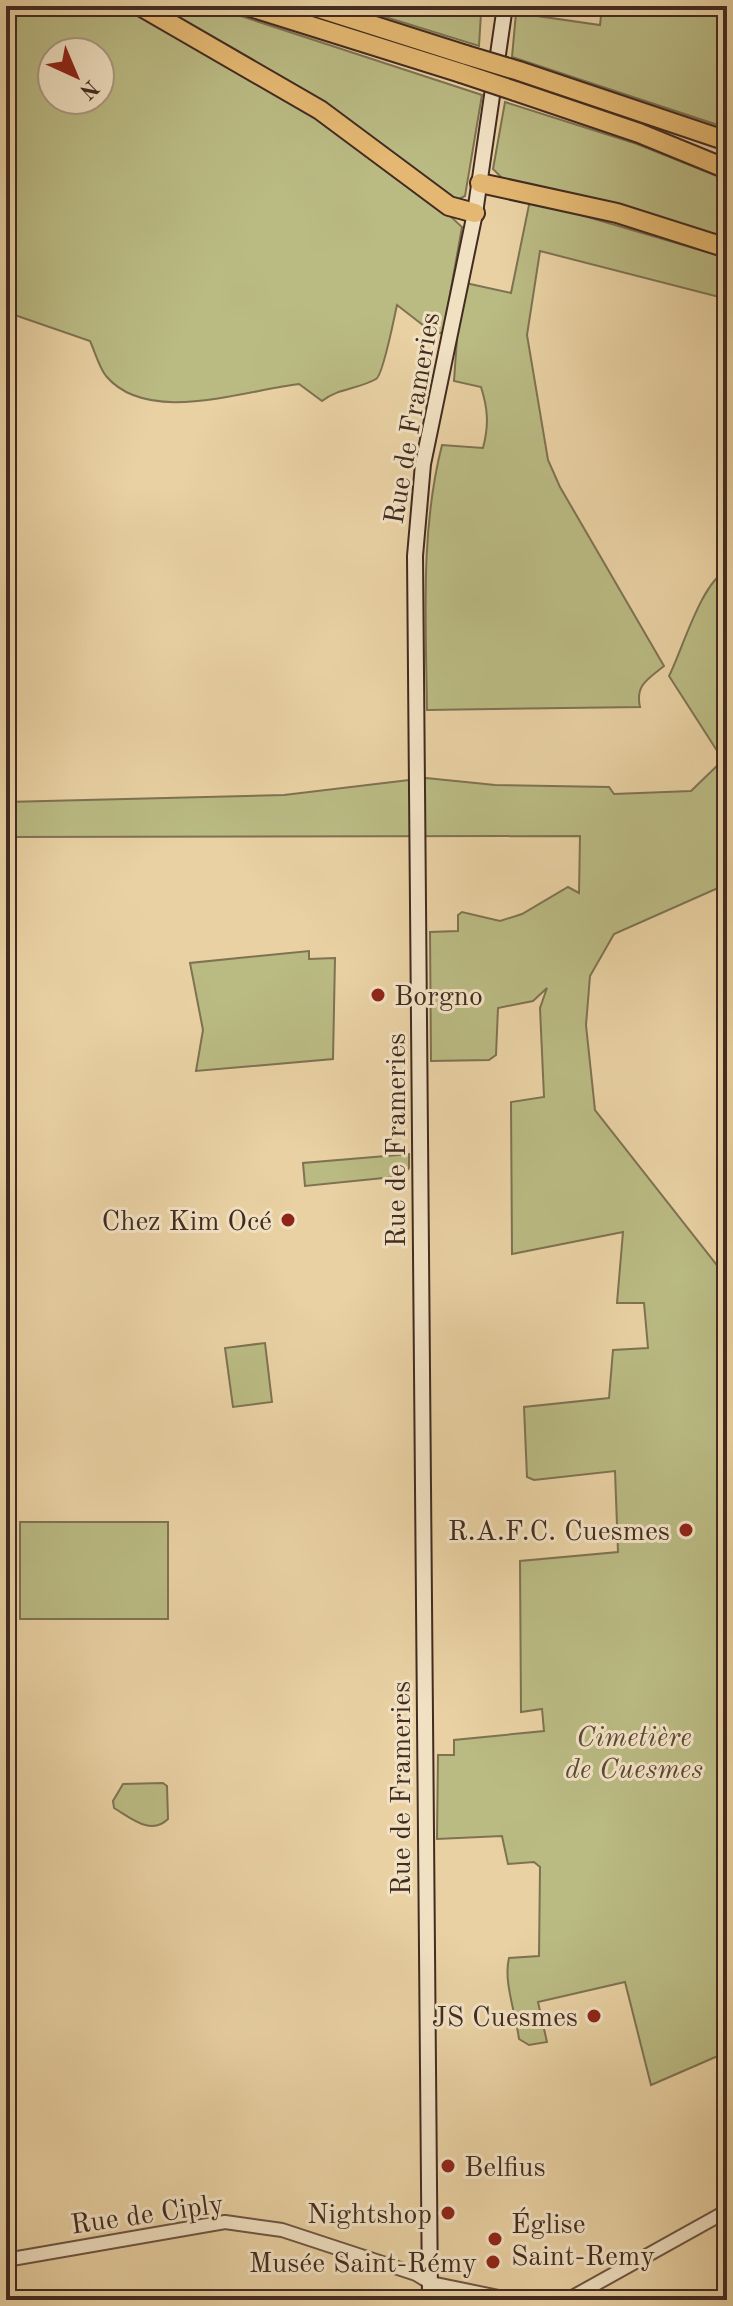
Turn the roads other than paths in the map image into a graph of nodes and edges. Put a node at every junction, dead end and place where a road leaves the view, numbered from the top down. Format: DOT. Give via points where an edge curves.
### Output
graph roads {
  1 [pos="140,6"];
  2 [pos="247,6"];
  3 [pos="312,6"];
  4 [pos="505,6"];
  5 [pos="727,141"];
  6 [pos="727,169"];
  7 [pos="480,183"];
  8 [pos="475,213"];
  9 [pos="727,248"];
  10 [pos="727,2211"];
  11 [pos="6,2260"];
  12 [pos="433,2294"];
  13 [pos="478,2297"];
  14 [pos="500,2299"];
  15 [pos="513,2300"];
  16 [pos="567,2300"];
  1 -- 8 [label="highway" via="320,110 449,206"];
  2 -- 6 [label="highway, bridge" via="639,133"];
  3 -- 5 [label="highway, bridge"];
  4 -- 7 [label="main road, Rue de Frameries"];
  7 -- 8 [label="main road, Rue de Frameries"];
  7 -- 9 [label="highway" via="617,213"];
  8 -- 12 [label="main road, Rue de Frameries" via="423,464 415,556"];
  10 -- 16 [label="street"];
  11 -- 12 [label="street, Rue de Ciply" via="225,2222 282,2230 416,2274"];
  12 -- 13 [label="street, Rue de Ciply"];
  13 -- 14 [label="street, Rue de Ciply"];
  14 -- 15 [label="street, Rue de Ciply"];
}
